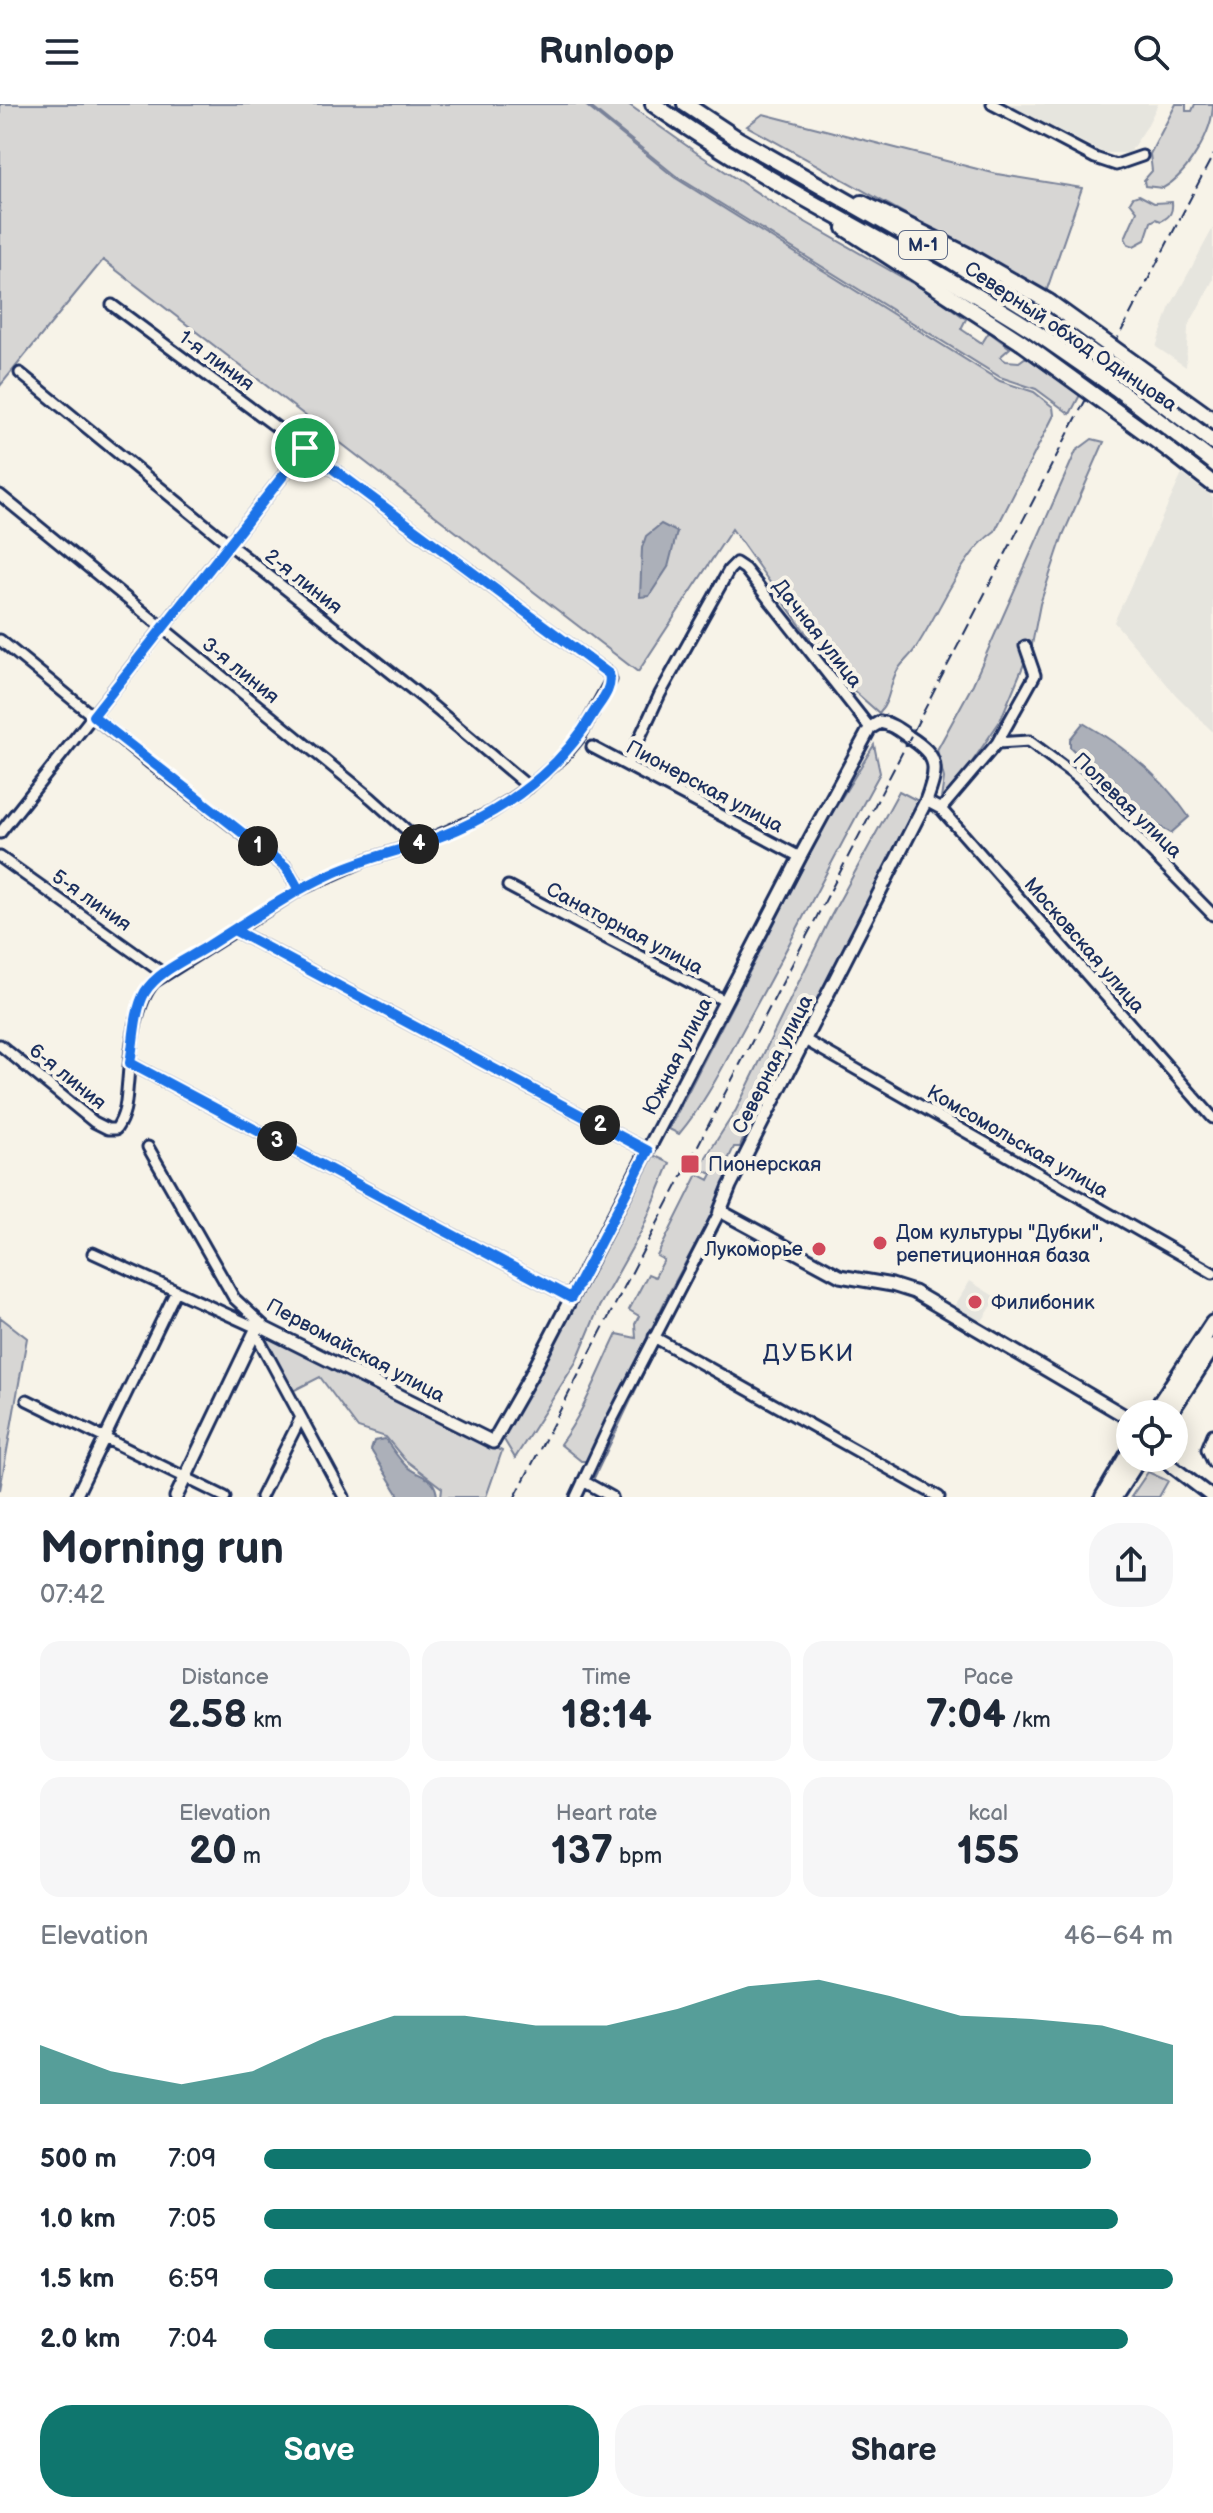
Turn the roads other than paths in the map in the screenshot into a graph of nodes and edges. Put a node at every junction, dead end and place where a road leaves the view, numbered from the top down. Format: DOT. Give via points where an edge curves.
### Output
graph roads {
  1 [pos="653,104"];
  2 [pos="685,104"];
  3 [pos="992,104"];
  4 [pos="1142,156"];
  5 [pos="805,177"];
  6 [pos="795,194"];
  7 [pos="112,305"];
  8 [pos="20,373"];
  9 [pos="1213,420"];
  10 [pos="1213,442"];
  11 [pos="305,448"];
  12 [pos="1213,462"];
  13 [pos="1213,484"];
  14 [pos="0,495"];
  15 [pos="229,544"];
  16 [pos="162,629"];
  17 [pos="0,640"];
  18 [pos="1025,646"];
  19 [pos="93,716"];
  20 [pos="870,728"];
  21 [pos="997,743"];
  22 [pos="592,747"];
  23 [pos="627,765"];
  24 [pos="529,787"];
  25 [pos="926,801"];
  26 [pos="941,809"];
  27 [pos="0,833"];
  28 [pos="421,843"];
  29 [pos="0,857"];
  30 [pos="800,857"];
  31 [pos="508,886"];
  32 [pos="299,890"];
  33 [pos="1213,915"];
  34 [pos="234,930"];
  35 [pos="164,974"];
  36 [pos="725,1001"];
  37 [pos="805,1040"];
  38 [pos="0,1045"];
  39 [pos="130,1063"];
  40 [pos="1213,1118"];
  41 [pos="148,1147"];
  42 [pos="648,1151"];
  43 [pos="720,1211"];
  44 [pos="93,1253"];
  45 [pos="1213,1273"];
  46 [pos="175,1293"];
  47 [pos="571,1298"];
  48 [pos="1213,1314"];
  49 [pos="1213,1323"];
  50 [pos="258,1329"];
  51 [pos="654,1337"];
  52 [pos="1213,1349"];
  53 [pos="1185,1378"];
  54 [pos="27,1400"];
  55 [pos="1165,1400"];
  56 [pos="1175,1400"];
  57 [pos="1116,1411"];
  58 [pos="300,1419"];
  59 [pos="1213,1434"];
  60 [pos="104,1437"];
  61 [pos="493,1442"];
  62 [pos="1213,1462"];
  63 [pos="1124,1472"];
  64 [pos="1128,1472"];
  65 [pos="1179,1472"];
  66 [pos="185,1479"];
  67 [pos="583,1481"];
  68 [pos="76,1497"];
  69 [pos="176,1497"];
  70 [pos="225,1497"];
  71 [pos="261,1497"];
  72 [pos="344,1497"];
  73 [pos="576,1497"];
  74 [pos="612,1497"];
  75 [pos="939,1497"];
  76 [pos="1103,1497"];
  77 [pos="1114,1497"];
  78 [pos="1212,1497"];
  1 -- 6 [label="main road, Северный обход Одинцова / М-1"];
  2 -- 5 [label="main road, Северный обход Одинцова / М-1"];
  3 -- 4 [label="street" via="1095,158 1116,165"];
  5 -- 9 [label="main road, bridge" via="927,234 1049,302"];
  5 -- 10 [label="main road, Северный обход Одинцова / М-1, bridge" via="1040,316"];
  6 -- 12 [label="main road, Северный обход Одинцова / М-1, bridge" via="939,271 1031,329"];
  6 -- 13 [label="main road, bridge" via="1021,342"];
  7 -- 11 [label="street, 1-я линия"];
  8 -- 15 [label="street, 2-я линия"];
  11 -- 15 [label="street"];
  11 -- 24 [label="street, 1-я линия" via="609,674 610,686 579,738"];
  14 -- 16 [label="street, 3-я линия"];
  15 -- 16 [label="street"];
  15 -- 24 [label="street, 2-я линия"];
  16 -- 19 [label="street"];
  16 -- 28 [label="street, 3-я линия"];
  17 -- 19 [label="street"];
  18 -- 21 [label="street" via="1035,675"];
  19 -- 27 [label="street"];
  19 -- 32 [label="street" via="286,867"];
  20 -- 23 [label="street, Дачная улица" via="736,563 660,694"];
  20 -- 25 [label="street, Северная улица" via="885,723 926,748 935,764"];
  20 -- 30 [label="street, Южная улица"];
  21 -- 26 [label="street"];
  21 -- 33 [label="street, Полевая улица" via="1029,741 1080,779"];
  22 -- 23 [label="street, Пионерская улица"];
  23 -- 30 [label="street, Пионерская улица"];
  24 -- 28 [label="street" via="490,813"];
  25 -- 26 [label="street, Московская улица"];
  25 -- 37 [label="street, Северная улица"];
  26 -- 40 [label="street, Московская улица"];
  28 -- 32 [label="street"];
  29 -- 35 [label="street, 5-я линия"];
  30 -- 36 [label="street, Южная улица"];
  31 -- 36 [label="street, Санаторная улица"];
  32 -- 34 [label="street"];
  34 -- 35 [label="street"];
  34 -- 42 [label="street"];
  35 -- 39 [label="street" via="141,1002"];
  36 -- 42 [label="street, Южная улица"];
  37 -- 43 [label="street, Северная улица"];
  37 -- 45 [label="street, Комсомольская улица"];
  38 -- 39 [label="street, 6-я линия" via="108,1129 116,1129 123,1120"];
  39 -- 47 [label="street"];
  41 -- 50 [label="street, Первомайская улица" via="234,1298"];
  42 -- 47 [label="street, Южная улица"];
  43 -- 51 [label="street, Северная улица"];
  43 -- 57 [label="street" via="840,1276 914,1292"];
  44 -- 46 [label="street"];
  46 -- 50 [label="street"];
  46 -- 60 [label="street"];
  47 -- 61 [label="street, Южная улица"];
  48 -- 53 [label="main road"];
  49 -- 53 [label="main road"];
  50 -- 58 [label="street"];
  50 -- 61 [label="street, Первомайская улица"];
  50 -- 66 [label="street"];
  51 -- 67 [label="street, Северная улица"];
  51 -- 75 [label="street"];
  52 -- 53 [label="main road"];
  53 -- 55 [label="main road"];
  53 -- 56 [label="main road"];
  54 -- 60 [label="street"];
  58 -- 71 [label="street"];
  58 -- 72 [label="street"];
  59 -- 62 [label="street" via="1207,1449"];
  60 -- 66 [label="street"];
  60 -- 68 [label="street"];
  63 -- 76 [label="main road"];
  64 -- 77 [label="main road"];
  65 -- 78 [label="street"];
  66 -- 69 [label="street"];
  66 -- 70 [label="street"];
  67 -- 73 [label="street, Северная улица"];
  67 -- 74 [label="street"];
}
